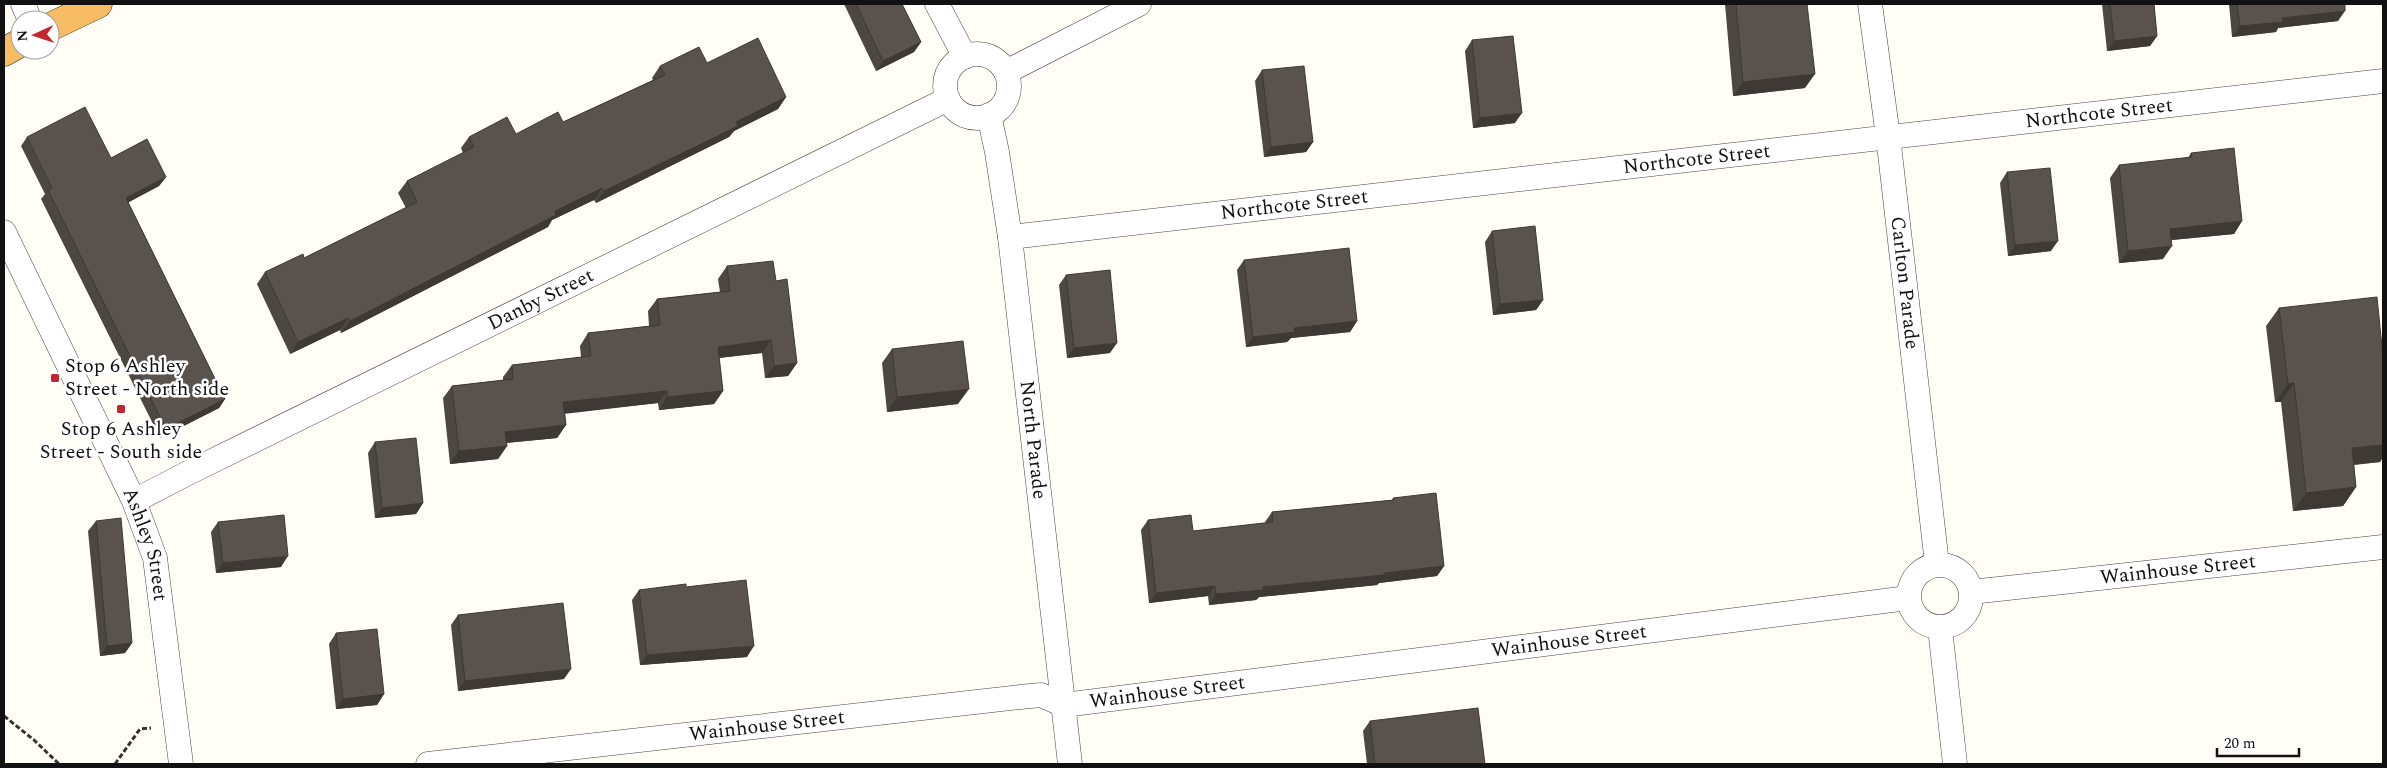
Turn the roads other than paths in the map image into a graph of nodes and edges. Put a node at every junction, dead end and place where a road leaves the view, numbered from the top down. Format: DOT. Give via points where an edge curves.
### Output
graph roads {
  1 [pos="98,4"];
  2 [pos="937,4"];
  3 [pos="1139,4"];
  4 [pos="1870,4"];
  5 [pos="60,23"];
  6 [pos="965,57"];
  7 [pos="1006,72"];
  8 [pos="2383,81"];
  9 [pos="948,99"];
  10 [pos="989,116"];
  11 [pos="1888,136"];
  12 [pos="4,232"];
  13 [pos="1010,237"];
  14 [pos="134,501"];
  15 [pos="2383,547"];
  16 [pos="1936,564"];
  17 [pos="1971,592"];
  18 [pos="1908,598"];
  19 [pos="1940,628"];
  20 [pos="1064,705"];
  21 [pos="181,764"];
  22 [pos="428,764"];
  23 [pos="1070,764"];
  24 [pos="1955,764"];
  1 -- 5 [label="highway"];
  2 -- 6 [label="street"];
  3 -- 7 [label="street"];
  4 -- 11 [label="street, Carlton Parade"];
  6 -- 7 [label="street" via="988,56"];
  6 -- 9 [label="street" via="956,62 946,79"];
  7 -- 10 [label="street" via="1008,94 1001,107"];
  8 -- 11 [label="street, Northcote Street"];
  9 -- 10 [label="street" via="961,113 970,117"];
  9 -- 14 [label="street, Danby Street"];
  10 -- 13 [label="street, North Parade"];
  11 -- 13 [label="street, Northcote Street"];
  11 -- 16 [label="street, Carlton Parade"];
  12 -- 14 [label="street, Ashley Street"];
  13 -- 20 [label="street, North Parade"];
  14 -- 21 [label="street, Ashley Street" via="155,558"];
  15 -- 17 [label="street, Wainhouse Street"];
  16 -- 17 [label="street" via="1952,566 1965,577"];
  16 -- 18 [label="street" via="1921,570 1911,582"];
  17 -- 19 [label="street" via="1968,609 1957,623"];
  18 -- 19 [label="street" via="1913,613 1925,624"];
  18 -- 20 [label="street, Wainhouse Street"];
  19 -- 24 [label="street"];
  20 -- 22 [label="street, Wainhouse Street" via="1040,695"];
  20 -- 23 [label="street, North Parade"];
}
